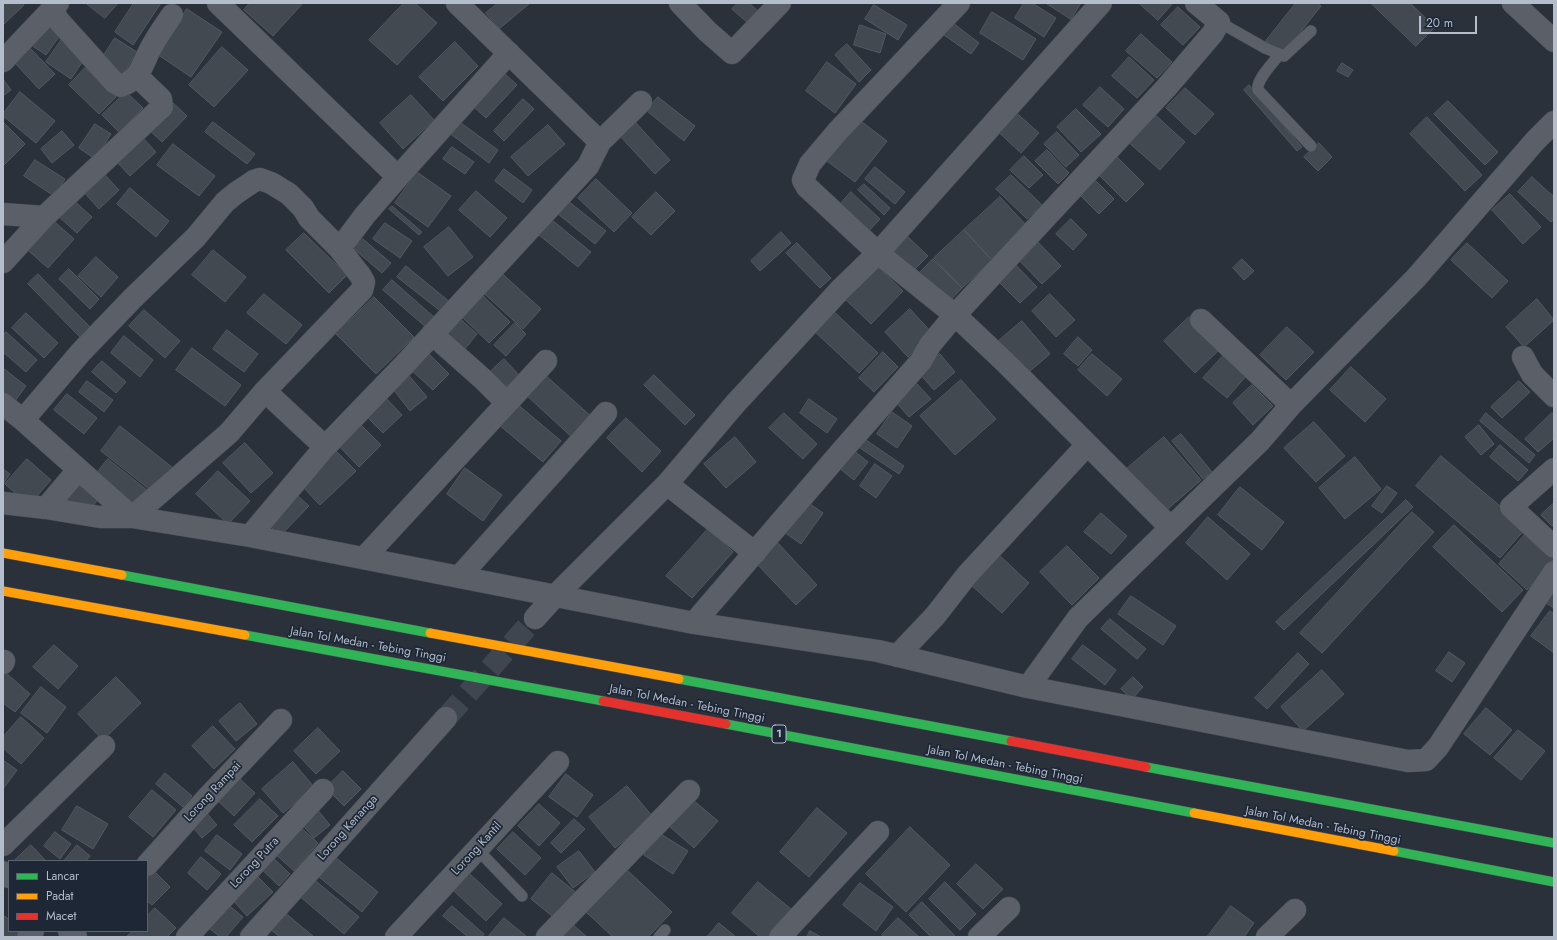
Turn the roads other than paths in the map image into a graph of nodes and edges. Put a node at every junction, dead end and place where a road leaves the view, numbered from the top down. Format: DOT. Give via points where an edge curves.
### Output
graph roads {
  1 [pos="218,3"];
  2 [pos="457,3"];
  3 [pos="680,3"];
  4 [pos="780,3"];
  5 [pos="959,3"];
  6 [pos="1101,3"];
  7 [pos="1196,3"];
  8 [pos="1513,3"];
  9 [pos="55,6"];
  10 [pos="172,15"];
  11 [pos="1219,22"];
  12 [pos="1311,31"];
  13 [pos="1554,41"];
  14 [pos="509,53"];
  15 [pos="1279,55"];
  16 [pos="3,61"];
  17 [pos="137,76"];
  18 [pos="641,102"];
  19 [pos="1554,122"];
  20 [pos="600,142"];
  21 [pos="1311,146"];
  22 [pos="398,177"];
  23 [pos="3,214"];
  24 [pos="44,217"];
  25 [pos="338,247"];
  26 [pos="878,253"];
  27 [pos="3,262"];
  28 [pos="955,315"];
  29 [pos="1201,320"];
  30 [pos="432,334"];
  31 [pos="1523,357"];
  32 [pos="546,361"];
  33 [pos="265,391"];
  34 [pos="1554,396"];
  35 [pos="507,403"];
  36 [pos="3,404"];
  37 [pos="1291,406"];
  38 [pos="606,413"];
  39 [pos="23,420"];
  40 [pos="1087,444"];
  41 [pos="325,447"];
  42 [pos="1554,469"];
  43 [pos="78,470"];
  44 [pos="667,484"];
  45 [pos="3,503"];
  46 [pos="46,508"];
  47 [pos="132,517"];
  48 [pos="1170,527"];
  49 [pos="250,536"];
  50 [pos="1554,547"];
  51 [pos="3,552"];
  52 [pos="755,553"];
  53 [pos="364,558"];
  54 [pos="1554,572"];
  55 [pos="459,577"];
  56 [pos="3,591"];
  57 [pos="554,597"];
  58 [pos="536,618"];
  59 [pos="694,623"];
  60 [pos="897,656"];
  61 [pos="1028,687"];
  62 [pos="446,718"];
  63 [pos="281,720"];
  64 [pos="104,746"];
  65 [pos="558,762"];
  66 [pos="323,790"];
  67 [pos="689,791"];
  68 [pos="878,832"];
  69 [pos="1554,843"];
  70 [pos="3,845"];
  71 [pos="477,849"];
  72 [pos="148,864"];
  73 [pos="1554,882"];
  74 [pos="522,896"];
  75 [pos="1009,908"];
  76 [pos="1295,910"];
  77 [pos="187,937"];
  78 [pos="251,937"];
  79 [pos="396,937"];
  80 [pos="547,937"];
  81 [pos="780,937"];
  82 [pos="978,937"];
  83 [pos="1268,937"];
  1 -- 22 [label="street"];
  2 -- 14 [label="street"];
  3 -- 4 [label="street" via="732,53"];
  5 -- 26 [label="street" via="838,131 810,164 803,180"];
  6 -- 26 [label="street"];
  7 -- 11 [label="street"];
  8 -- 13 [label="street"];
  9 -- 16 [label="street"];
  9 -- 17 [label="street" via="58,20 114,82 121,86"];
  10 -- 17 [label="street" via="151,47"];
  11 -- 15 [label="lane"];
  11 -- 28 [label="street" via="1213,33 1166,88"];
  12 -- 15 [label="lane" via="1284,56"];
  14 -- 20 [label="street"];
  14 -- 22 [label="street"];
  15 -- 21 [label="lane" via="1260,80 1258,90"];
  17 -- 24 [label="street" via="162,99 162,107"];
  18 -- 20 [label="street"];
  19 -- 37 [label="street" via="1416,278"];
  20 -- 30 [label="street" via="588,166"];
  22 -- 25 [label="street"];
  23 -- 24 [label="street"];
  24 -- 27 [label="street"];
  25 -- 33 [label="street" via="364,282 362,290"];
  25 -- 39 [label="street" via="289,194 271,182 254,181 225,202 196,237 81,352"];
  26 -- 28 [label="street"];
  26 -- 44 [label="street" via="840,290 740,398"];
  28 -- 40 [label="street"];
  28 -- 52 [label="street" via="930,345 921,361"];
  29 -- 37 [label="street"];
  30 -- 35 [label="street"];
  30 -- 41 [label="street"];
  31 -- 34 [label="street" via="1532,374"];
  32 -- 35 [label="street"];
  33 -- 41 [label="street"];
  33 -- 47 [label="street" via="229,433"];
  35 -- 53 [label="street"];
  36 -- 39 [label="street"];
  37 -- 48 [label="street" via="1260,441"];
  38 -- 55 [label="street"];
  39 -- 43 [label="street"];
  40 -- 48 [label="street"];
  40 -- 60 [label="street"];
  41 -- 49 [label="street"];
  42 -- 50 [label="street" via="1511,507"];
  43 -- 46 [label="street"];
  43 -- 47 [label="street"];
  44 -- 52 [label="street"];
  44 -- 57 [label="street"];
  45 -- 46 [label="street"];
  46 -- 47 [label="street" via="100,517"];
  47 -- 49 [label="street"];
  48 -- 61 [label="street" via="1078,618"];
  49 -- 53 [label="street"];
  51 -- 69 [label="highway, Jalan Tol Medan - Tebing Tinggi"];
  52 -- 59 [label="street"];
  53 -- 55 [label="street"];
  54 -- 61 [label="street" via="1438,747 1426,760 1408,761"];
  55 -- 57 [label="street"];
  56 -- 73 [label="highway, Jalan Tol Medan - Tebing Tinggi / 1" via="495,680"];
  57 -- 58 [label="street"];
  57 -- 59 [label="street"];
  59 -- 60 [label="street"];
  60 -- 61 [label="street"];
  62 -- 78 [label="street, Lorong Kenanga"];
  63 -- 72 [label="street, Lorong Rampai"];
  64 -- 70 [label="street"];
  65 -- 71 [label="street, Lorong Kantil"];
  66 -- 77 [label="street, Lorong Putra"];
  67 -- 80 [label="street"];
  68 -- 81 [label="street"];
  71 -- 74 [label="lane"];
  71 -- 79 [label="street, Lorong Kantil"];
  75 -- 82 [label="street"];
  76 -- 83 [label="street"];
}
